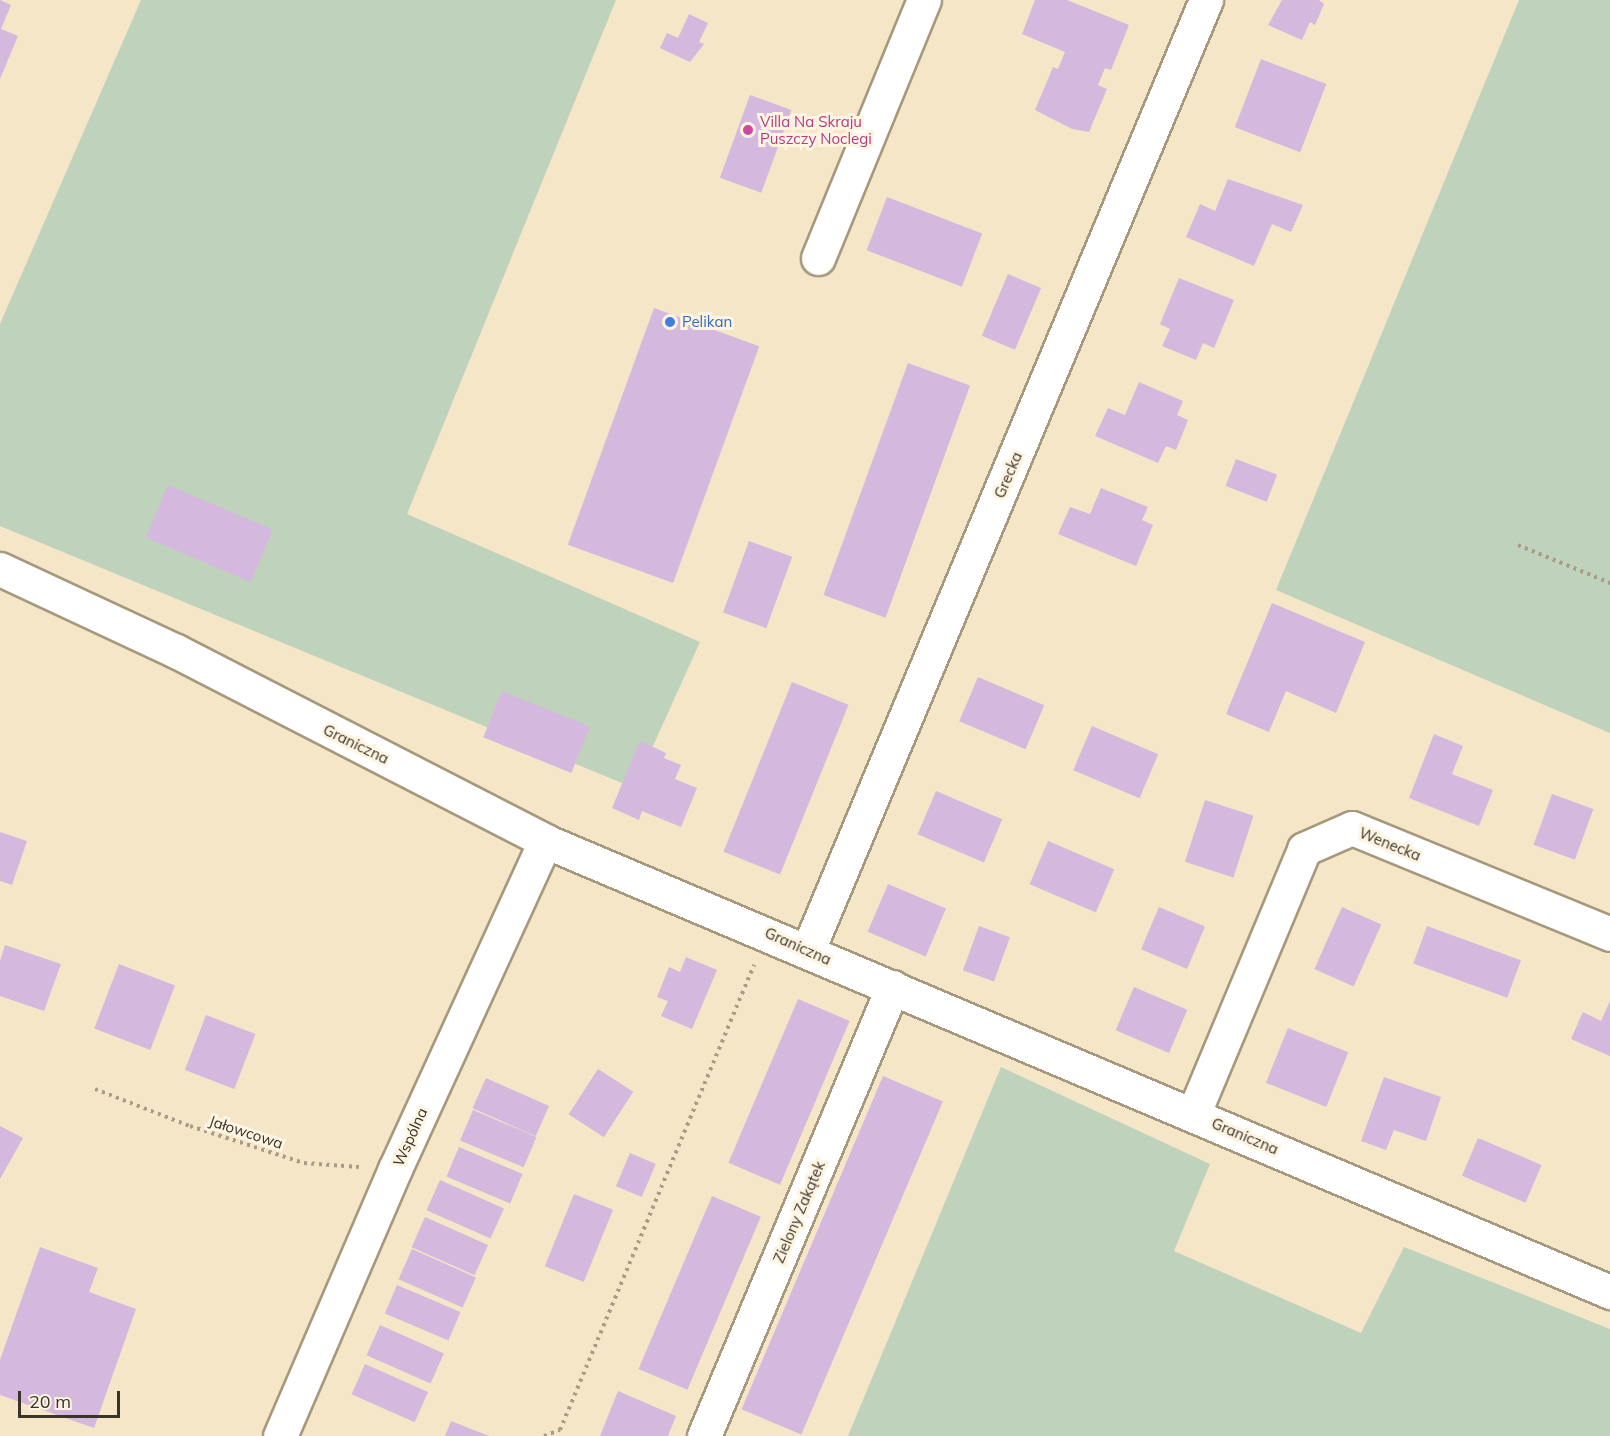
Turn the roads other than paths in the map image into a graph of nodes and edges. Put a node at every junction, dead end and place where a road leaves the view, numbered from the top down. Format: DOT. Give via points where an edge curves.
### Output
graph roads {
  1 [pos="924,0"];
  2 [pos="1206,0"];
  3 [pos="818,258"];
  4 [pos="0,569"];
  5 [pos="545,841"];
  6 [pos="1610,934"];
  7 [pos="808,950"];
  8 [pos="892,987"];
  9 [pos="1193,1114"];
  10 [pos="1610,1292"];
  11 [pos="280,1436"];
  12 [pos="704,1436"];
  1 -- 3 [label="street"];
  2 -- 7 [label="street, Grecka"];
  4 -- 5 [label="street, Graniczna" via="176,651"];
  5 -- 7 [label="street, Graniczna"];
  5 -- 11 [label="street, Wspólna" via="395,1169"];
  6 -- 9 [label="street, Wenecka" via="1352,828 1304,849"];
  7 -- 8 [label="street, Graniczna"];
  8 -- 9 [label="street, Graniczna"];
  8 -- 12 [label="street, Zielony Zakątek"];
  9 -- 10 [label="street, Graniczna"];
}
